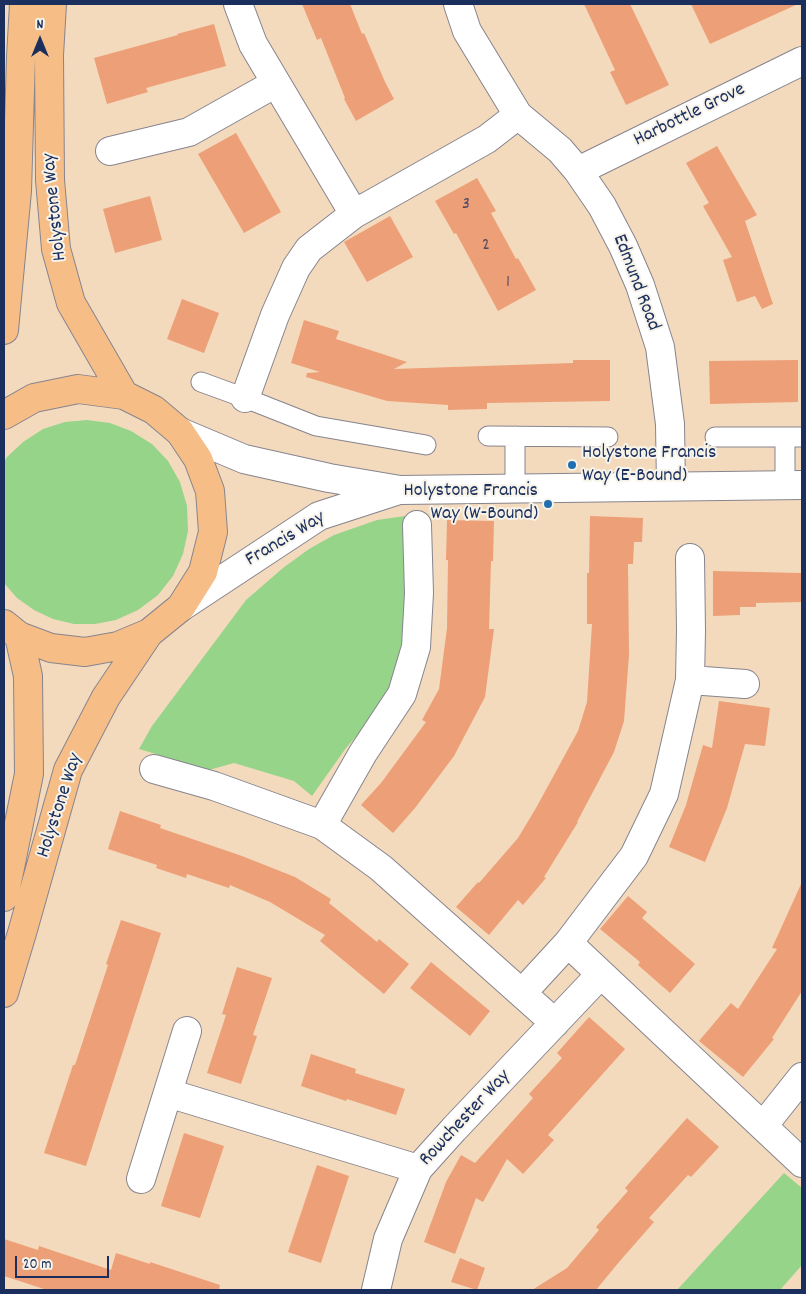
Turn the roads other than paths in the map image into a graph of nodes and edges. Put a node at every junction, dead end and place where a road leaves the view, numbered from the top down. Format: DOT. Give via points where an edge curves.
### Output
graph roads {
  1 [pos="24,4"];
  2 [pos="52,4"];
  3 [pos="238,4"];
  4 [pos="458,4"];
  5 [pos="802,61"];
  6 [pos="276,83"];
  7 [pos="518,115"];
  8 [pos="110,151"];
  9 [pos="578,171"];
  10 [pos="354,214"];
  11 [pos="4,330"];
  12 [pos="201,382"];
  13 [pos="124,395"];
  14 [pos="245,398"];
  15 [pos="4,415"];
  16 [pos="180,432"];
  17 [pos="488,436"];
  18 [pos="515,436"];
  19 [pos="608,437"];
  20 [pos="715,437"];
  21 [pos="793,437"];
  22 [pos="426,445"];
  23 [pos="793,485"];
  24 [pos="671,486"];
  25 [pos="515,489"];
  26 [pos="400,490"];
  27 [pos="417,525"];
  28 [pos="690,558"];
  29 [pos="181,607"];
  30 [pos="11,630"];
  31 [pos="149,633"];
  32 [pos="690,680"];
  33 [pos="745,684"];
  34 [pos="154,769"];
  35 [pos="322,826"];
  36 [pos="4,897"];
  37 [pos="568,943"];
  38 [pos="601,974"];
  39 [pos="522,992"];
  40 [pos="4,993"];
  41 [pos="555,1024"];
  42 [pos="187,1031"];
  43 [pos="802,1077"];
  44 [pos="168,1093"];
  45 [pos="763,1126"];
  46 [pos="802,1163"];
  47 [pos="418,1169"];
  48 [pos="141,1179"];
  49 [pos="376,1290"];
  1 -- 11 [label="main road, Holystone Way" via="17,191"];
  2 -- 13 [label="main road, Holystone Way" via="50,180 56,249 72,303"];
  3 -- 6 [label="street" via="253,44"];
  4 -- 7 [label="street, Edmund Road" via="467,31"];
  5 -- 9 [label="street, Harbottle Grove"];
  6 -- 8 [label="street" via="189,132"];
  6 -- 10 [label="street"];
  7 -- 9 [label="street, Edmund Road" via="560,150"];
  7 -- 10 [label="street" via="487,139"];
  9 -- 24 [label="street, Edmund Road" via="602,206 623,246 640,285 660,347 670,424"];
  10 -- 14 [label="street" via="309,249 296,268"];
  12 -- 14 [label="lane"];
  13 -- 15 [label="main road, Holystone Way" via="78,389 34,398"];
  13 -- 16 [label="main road, Holystone Way" via="154,410"];
  14 -- 22 [label="lane" via="316,426"];
  16 -- 26 [label="street, Francis Way" via="244,459"];
  16 -- 29 [label="main road, Holystone Way" via="198,459 210,491 213,532 203,572"];
  17 -- 18 [label="lane"];
  18 -- 19 [label="lane"];
  18 -- 25 [label="lane"];
  20 -- 21 [label="lane, Francis Way"];
  21 -- 23 [label="lane, Francis Way"];
  23 -- 24 [label="street, Francis Way"];
  24 -- 25 [label="street, Francis Way"];
  25 -- 26 [label="street, Francis Way"];
  26 -- 29 [label="street, Francis Way" via="320,516"];
  27 -- 35 [label="street" via="419,593 416,647 402,694 363,753"];
  28 -- 32 [label="street"];
  29 -- 31 [label="main road, Holystone Way"];
  30 -- 31 [label="main road, Holystone Way" via="51,648 85,652 118,646"];
  30 -- 36 [label="main road, Holystone Way" via="28,676 29,774"];
  31 -- 40 [label="main road, Holystone Way" via="106,697 68,770"];
  32 -- 33 [label="street"];
  32 -- 37 [label="street" via="664,794 634,856"];
  34 -- 35 [label="street" via="214,786"];
  35 -- 39 [label="street" via="381,868"];
  37 -- 38 [label="street"];
  37 -- 39 [label="street"];
  38 -- 41 [label="street, Rowchester Way"];
  38 -- 45 [label="street"];
  39 -- 41 [label="street"];
  41 -- 47 [label="street, Rowchester Way"];
  42 -- 44 [label="street"];
  43 -- 45 [label="street"];
  44 -- 47 [label="street"];
  44 -- 48 [label="street"];
  45 -- 46 [label="street"];
  47 -- 49 [label="street, Rowchester Way" via="388,1239"];
}
